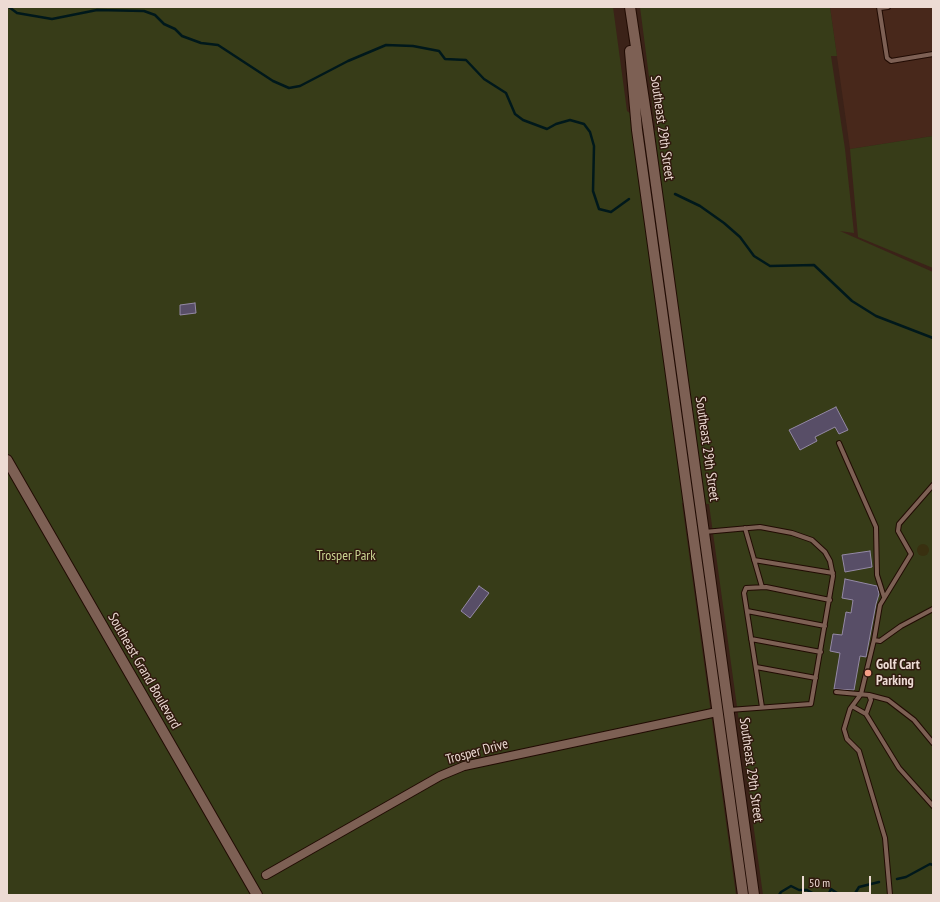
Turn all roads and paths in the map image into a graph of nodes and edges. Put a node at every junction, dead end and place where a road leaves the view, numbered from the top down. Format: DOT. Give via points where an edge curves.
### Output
graph roads {
  1 [pos="626,7"];
  2 [pos="630,7"];
  3 [pos="888,7"];
  4 [pos="879,8"];
  5 [pos="933,54"];
  6 [pos="839,443"];
  7 [pos="7,460"];
  8 [pos="933,485"];
  9 [pos="745,528"];
  10 [pos="704,532"];
  11 [pos="693,534"];
  12 [pos="754,560"];
  13 [pos="833,572"];
  14 [pos="762,587"];
  15 [pos="884,597"];
  16 [pos="830,600"];
  17 [pos="933,609"];
  18 [pos="747,611"];
  19 [pos="825,626"];
  20 [pos="751,639"];
  21 [pos="874,640"];
  22 [pos="820,652"];
  23 [pos="756,667"];
  24 [pos="816,678"];
  25 [pos="836,692"];
  26 [pos="861,694"];
  27 [pos="869,695"];
  28 [pos="879,698"];
  29 [pos="872,700"];
  30 [pos="852,706"];
  31 [pos="762,707"];
  32 [pos="728,710"];
  33 [pos="717,712"];
  34 [pos="866,714"];
  35 [pos="933,743"];
  36 [pos="933,806"];
  37 [pos="266,875"];
  38 [pos="257,895"];
  39 [pos="743,895"];
  40 [pos="754,895"];
  41 [pos="890,895"];
  1 -- 11 [label="main road, Southeast 29th Street" via="637,130"];
  2 -- 10 [label="main road, Southeast 29th Street"];
  3 -- 4 [label="lane"];
  4 -- 5 [label="lane" via="887,58 892,61"];
  6 -- 15 [label="lane" via="876,527 877,575"];
  7 -- 38 [label="main road, Southeast Grand Boulevard"];
  8 -- 15 [label="lane" via="899,524 898,531 911,554"];
  9 -- 10 [label="lane"];
  9 -- 12 [label="lane"];
  9 -- 13 [label="lane" via="760,527 812,540 825,552"];
  10 -- 11 [label="lane"];
  10 -- 32 [label="main road, Southeast 29th Street"];
  11 -- 33 [label="main road, Southeast 29th Street"];
  12 -- 13 [label="lane"];
  12 -- 14 [label="lane"];
  13 -- 16 [label="lane"];
  14 -- 16 [label="lane"];
  14 -- 18 [label="lane" via="746,588 744,593"];
  15 -- 21 [label="lane" via="880,605"];
  16 -- 19 [label="lane"];
  17 -- 21 [label="lane" via="880,641"];
  18 -- 19 [label="lane"];
  18 -- 20 [label="lane"];
  19 -- 22 [label="lane"];
  20 -- 22 [label="lane"];
  20 -- 23 [label="lane"];
  21 -- 26 [label="lane"];
  22 -- 24 [label="lane"];
  23 -- 24 [label="lane"];
  23 -- 31 [label="lane"];
  24 -- 31 [label="lane" via="811,704"];
  25 -- 26 [label="lane"];
  26 -- 27 [label="lane"];
  26 -- 30 [label="lane"];
  27 -- 28 [label="lane"];
  27 -- 29 [label="lane"];
  28 -- 29 [label="lane"];
  28 -- 35 [label="lane" via="888,700 914,720"];
  29 -- 34 [label="lane"];
  30 -- 34 [label="lane"];
  30 -- 41 [label="lane" via="844,729 848,739 859,751 885,838"];
  31 -- 32 [label="lane"];
  32 -- 33 [label="main road"];
  32 -- 40 [label="main road, Southeast 29th Street"];
  33 -- 37 [label="street, Trosper Drive" via="464,766 434,780"];
  33 -- 39 [label="main road, Southeast 29th Street"];
  34 -- 36 [label="lane" via="899,768"];
}
